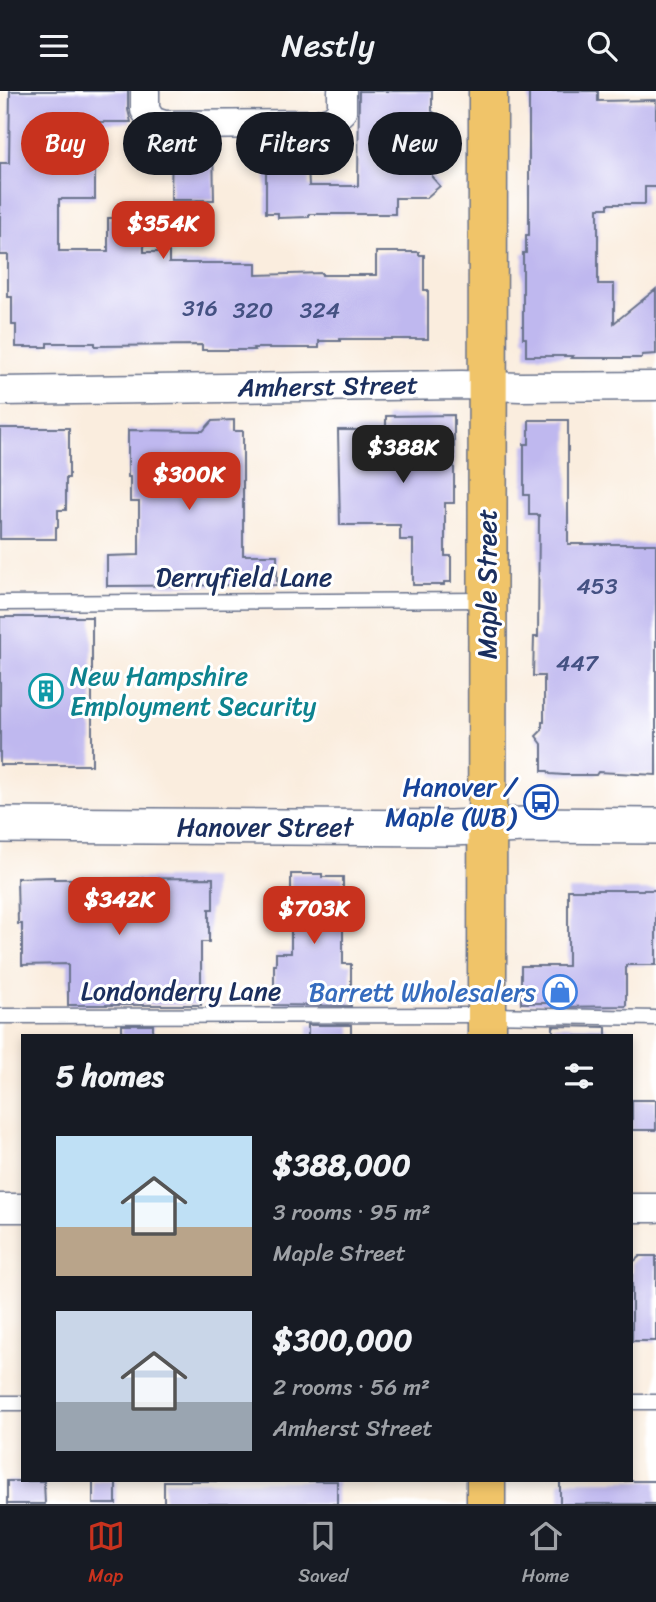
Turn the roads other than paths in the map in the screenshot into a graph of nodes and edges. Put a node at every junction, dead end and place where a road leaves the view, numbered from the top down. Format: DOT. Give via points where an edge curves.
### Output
graph roads {
  1 [pos="145,91"];
  2 [pos="342,91"];
  3 [pos="488,91"];
  4 [pos="487,386"];
  5 [pos="656,386"];
  6 [pos="0,391"];
  7 [pos="487,600"];
  8 [pos="0,603"];
  9 [pos="0,825"];
  10 [pos="656,826"];
  11 [pos="488,827"];
  12 [pos="0,1016"];
  13 [pos="656,1018"];
  14 [pos="487,1026"];
  15 [pos="0,1207"];
  16 [pos="21,1208"];
  17 [pos="633,1208"];
  18 [pos="656,1208"];
  19 [pos="633,1402"];
  20 [pos="656,1402"];
  21 [pos="0,1403"];
  22 [pos="21,1403"];
  23 [pos="486,1482"];
  24 [pos="486,1504"];
  1 -- 2 [label="street" via="145,110 152,121 164,125 318,124 332,120 342,110"];
  3 -- 4 [label="main road, Maple Street"];
  4 -- 5 [label="street, Amherst Street"];
  4 -- 6 [label="street, Amherst Street"];
  4 -- 7 [label="main road, Maple Street"];
  7 -- 8 [label="lane, Derryfield Lane"];
  7 -- 11 [label="main road, Maple Street"];
  9 -- 11 [label="street, Hanover Street"];
  10 -- 11 [label="street, Hanover Street"];
  11 -- 14 [label="main road, Maple Street"];
  12 -- 14 [label="lane, Londonderry Lane"];
  13 -- 14 [label="lane, Londonderry Lane"];
  15 -- 16 [label="street"];
  17 -- 18 [label="street"];
  19 -- 20 [label="lane"];
  21 -- 22 [label="lane"];
  23 -- 24 [label="main road"];
}
